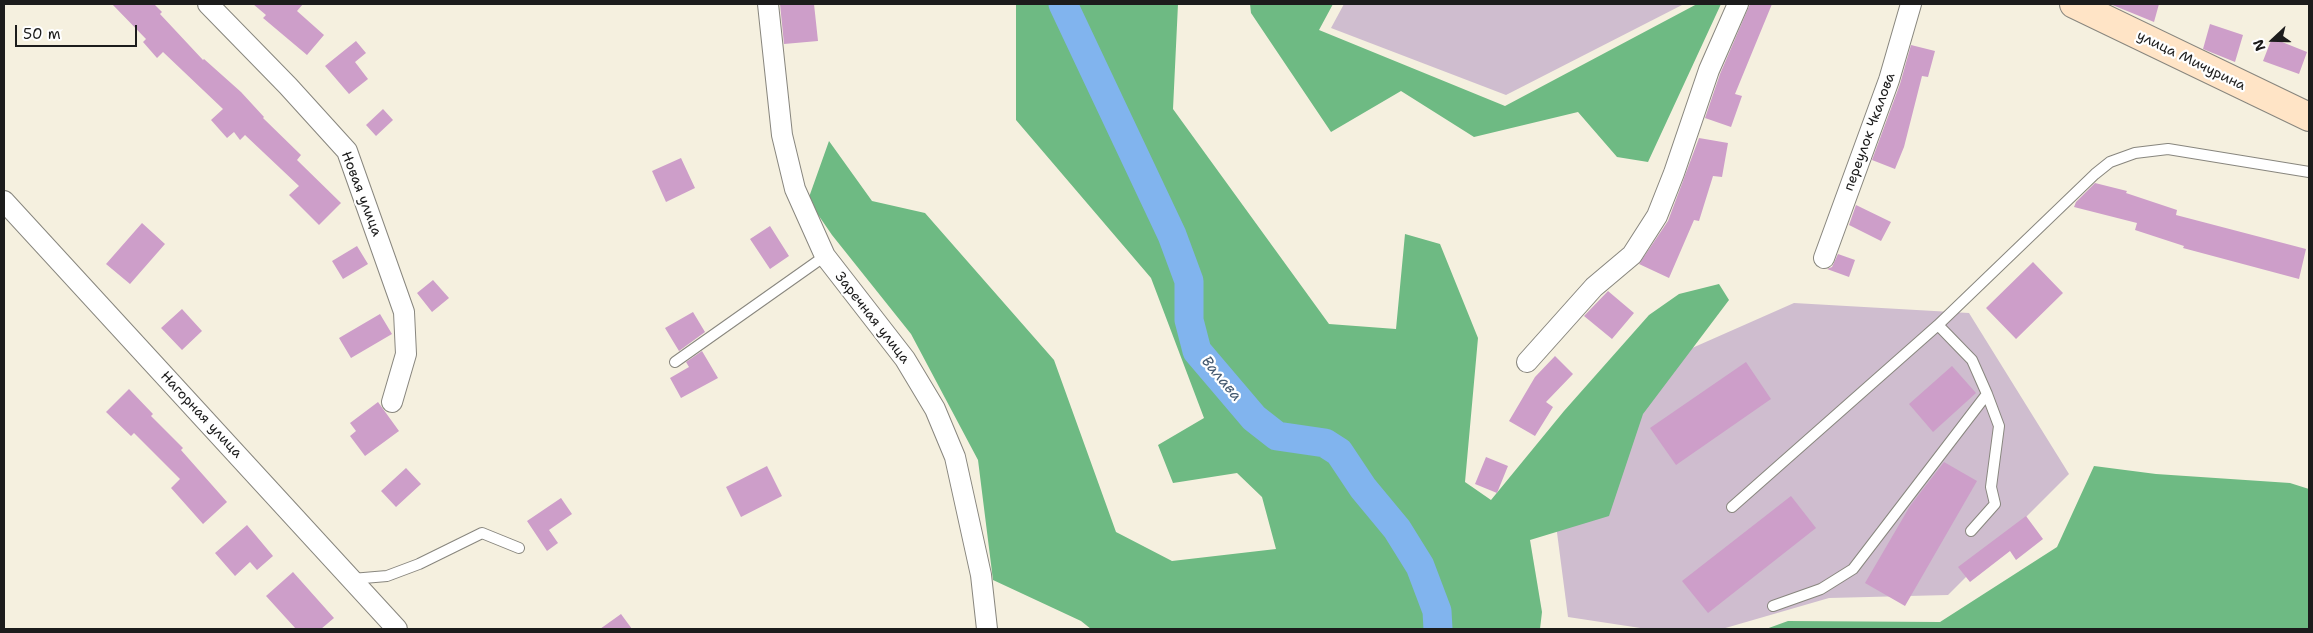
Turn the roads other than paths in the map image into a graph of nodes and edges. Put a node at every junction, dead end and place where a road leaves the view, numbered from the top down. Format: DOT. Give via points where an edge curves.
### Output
graph roads {
  1 [pos="208,4"];
  2 [pos="768,4"];
  3 [pos="1738,4"];
  4 [pos="1911,4"];
  5 [pos="2074,4"];
  6 [pos="2309,117"];
  7 [pos="2309,172"];
  8 [pos="4,201"];
  9 [pos="825,256"];
  10 [pos="1824,258"];
  11 [pos="1938,325"];
  12 [pos="675,362"];
  13 [pos="1527,362"];
  14 [pos="1987,394"];
  15 [pos="392,402"];
  16 [pos="1732,507"];
  17 [pos="1971,531"];
  18 [pos="519,548"];
  19 [pos="352,579"];
  20 [pos="1773,606"];
  21 [pos="397,629"];
  22 [pos="987,629"];
  1 -- 15 [label="street, Новая улица" via="347,151 404,312 406,354"];
  2 -- 9 [label="street, Заречная улица" via="782,135 795,189"];
  3 -- 13 [label="street" via="1709,70 1657,216 1632,255 1594,287"];
  4 -- 10 [label="street, переулок Чкалова" via="1889,80"];
  5 -- 6 [label="main road, улица Мичурина"];
  7 -- 11 [label="lane" via="2168,149 2135,153 2110,162"];
  8 -- 19 [label="street, Нагорная улица"];
  9 -- 12 [label="lane"];
  9 -- 22 [label="street, Заречная улица" via="905,359 935,409 955,457 980,575"];
  11 -- 14 [label="lane" via="1972,360"];
  11 -- 16 [label="lane"];
  14 -- 17 [label="lane" via="1999,426 1990,487 1996,504"];
  14 -- 20 [label="lane" via="1853,569 1821,589"];
  18 -- 19 [label="lane" via="482,533 387,576"];
  19 -- 21 [label="street, Нагорная улица"];
}
